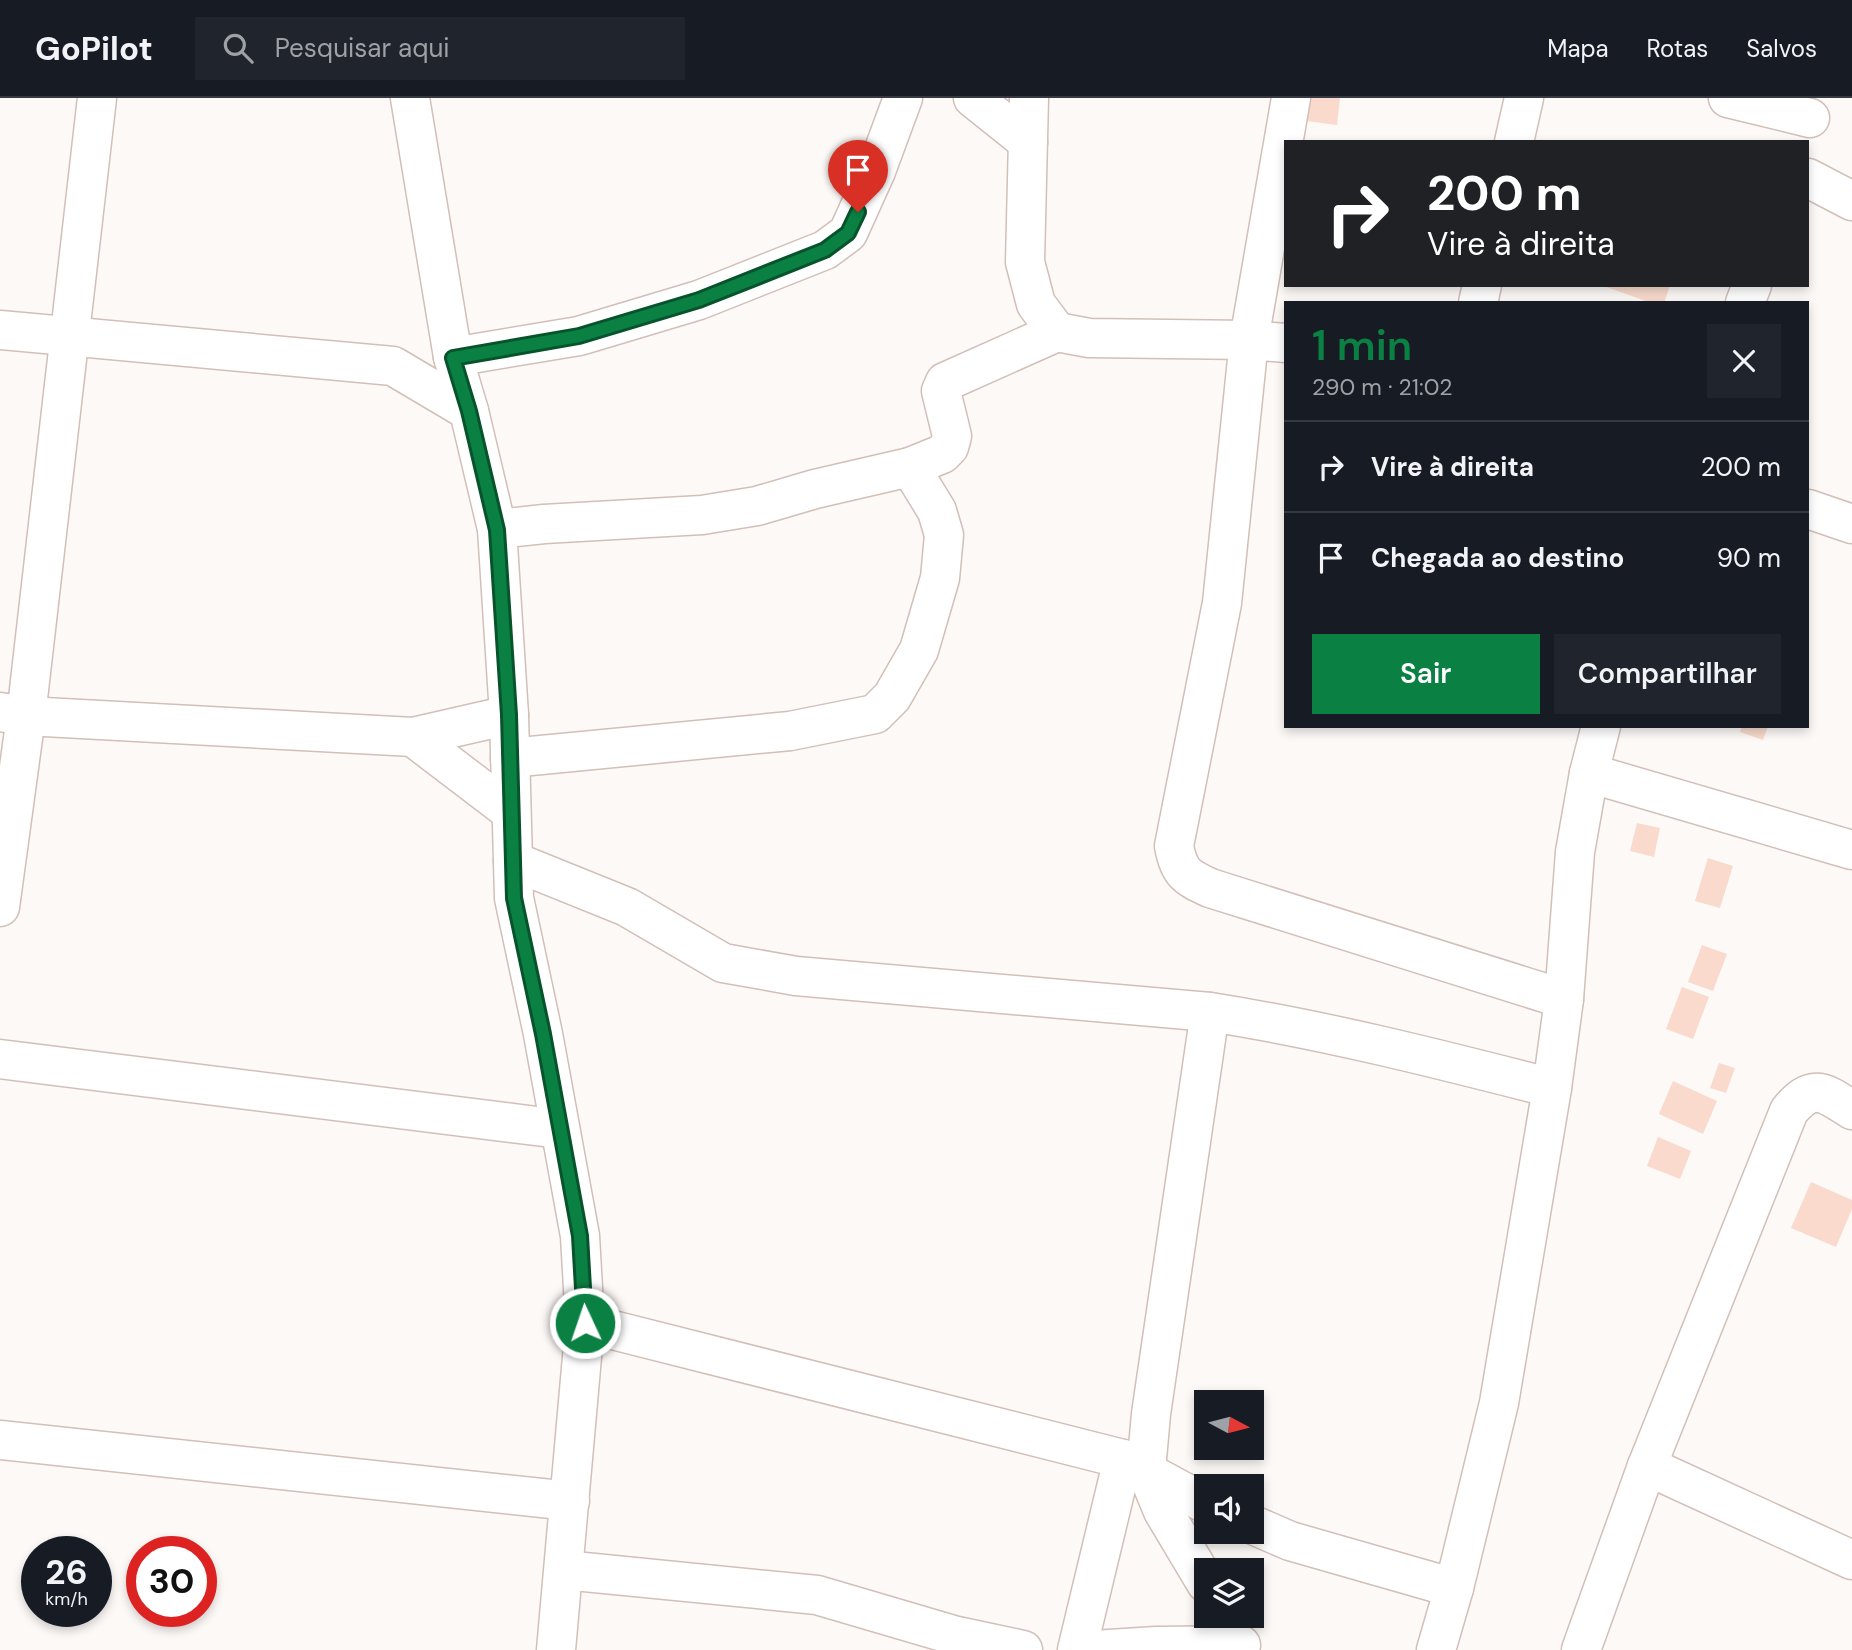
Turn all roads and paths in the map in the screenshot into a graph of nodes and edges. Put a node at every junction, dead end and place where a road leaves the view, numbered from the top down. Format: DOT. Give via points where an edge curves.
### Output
graph roads {
  1 [pos="97,98"];
  2 [pos="410,98"];
  3 [pos="903,98"];
  4 [pos="973,98"];
  5 [pos="1029,98"];
  6 [pos="1291,98"];
  7 [pos="1524,98"];
  8 [pos="1728,98"];
  9 [pos="1810,119"];
  10 [pos="1287,140"];
  11 [pos="1514,140"];
  12 [pos="1028,142"];
  13 [pos="1284,172"];
  14 [pos="1809,179"];
  15 [pos="1852,201"];
  16 [pos="0,330"];
  17 [pos="1057,332"];
  18 [pos="71,337"];
  19 [pos="1268,342"];
  20 [pos="451,347"];
  21 [pos="393,366"];
  22 [pos="469,411"];
  23 [pos="911,467"];
  24 [pos="1809,509"];
  25 [pos="1852,524"];
  26 [pos="497,530"];
  27 [pos="13,714"];
  28 [pos="509,715"];
  29 [pos="1600,728"];
  30 [pos="413,737"];
  31 [pos="510,758"];
  32 [pos="1589,773"];
  33 [pos="510,811"];
  34 [pos="1852,850"];
  35 [pos="513,861"];
  36 [pos="0,906"];
  37 [pos="1564,999"];
  38 [pos="1210,1012"];
  39 [pos="0,1059"];
  40 [pos="1552,1088"];
  41 [pos="1852,1110"];
  42 [pos="560,1129"];
  43 [pos="585,1323"];
  44 [pos="0,1440"];
  45 [pos="1135,1464"];
  46 [pos="1647,1466"];
  47 [pos="1194,1497"];
  48 [pos="570,1501"];
  49 [pos="1264,1530"];
  50 [pos="1852,1560"];
  51 [pos="1194,1563"];
  52 [pos="564,1570"];
  53 [pos="1454,1588"];
  54 [pos="1237,1637"];
  55 [pos="556,1650"];
  56 [pos="1023,1650"];
  57 [pos="1077,1650"];
  58 [pos="1094,1650"];
  59 [pos="1436,1650"];
  60 [pos="1581,1650"];
  1 -- 18 [label="street"];
  2 -- 20 [label="street"];
  3 -- 20 [label="street" via="848,233 825,250 699,300 579,336"];
  4 -- 12 [label="street"];
  5 -- 12 [label="street"];
  6 -- 10 [label="street"];
  7 -- 11 [label="street"];
  8 -- 9 [label="street"];
  12 -- 17 [label="street" via="1025,262 1035,304"];
  13 -- 19 [label="street"];
  14 -- 15 [label="street"];
  16 -- 18 [label="street"];
  17 -- 19 [label="street" via="1089,338"];
  17 -- 23 [label="street" via="945,382 941,391 952,436 949,447"];
  18 -- 21 [label="street"];
  18 -- 27 [label="street"];
  19 -- 37 [label="street" via="1174,846 1178,866 1210,888"];
  20 -- 21 [label="street"];
  20 -- 22 [label="street"];
  21 -- 22 [label="street"];
  22 -- 26 [label="street"];
  23 -- 26 [label="street" via="757,506 702,515"];
  23 -- 31 [label="street" via="937,511 944,535 940,578 919,650 892,697 875,713 790,731"];
  24 -- 25 [label="street"];
  26 -- 28 [label="street"];
  27 -- 30 [label="street"];
  27 -- 36 [label="street"];
  28 -- 30 [label="street"];
  28 -- 31 [label="street"];
  29 -- 32 [label="street"];
  30 -- 33 [label="street"];
  31 -- 33 [label="street"];
  32 -- 34 [label="street"];
  32 -- 37 [label="street" via="1575,852"];
  33 -- 35 [label="street"];
  35 -- 38 [label="street" via="627,907 723,962 796,976"];
  35 -- 42 [label="street" via="514,898"];
  37 -- 40 [label="street"];
  38 -- 40 [label="street" via="1420,1054"];
  38 -- 45 [label="street" via="1151,1414"];
  39 -- 42 [label="street"];
  40 -- 53 [label="street" via="1499,1403"];
  41 -- 46 [label="street" via="1829,1094 1816,1092 1802,1096 1789,1111"];
  42 -- 43 [label="street" via="580,1236"];
  43 -- 45 [label="street"];
  43 -- 48 [label="street"];
  44 -- 48 [label="street"];
  45 -- 47 [label="street"];
  45 -- 51 [label="street"];
  45 -- 57 [label="street"];
  46 -- 50 [label="street"];
  46 -- 60 [label="street"];
  48 -- 52 [label="street"];
  49 -- 53 [label="street"];
  52 -- 55 [label="street"];
  52 -- 56 [label="street" via="817,1595 953,1635"];
  53 -- 59 [label="street"];
  54 -- 58 [label="street"];
}
